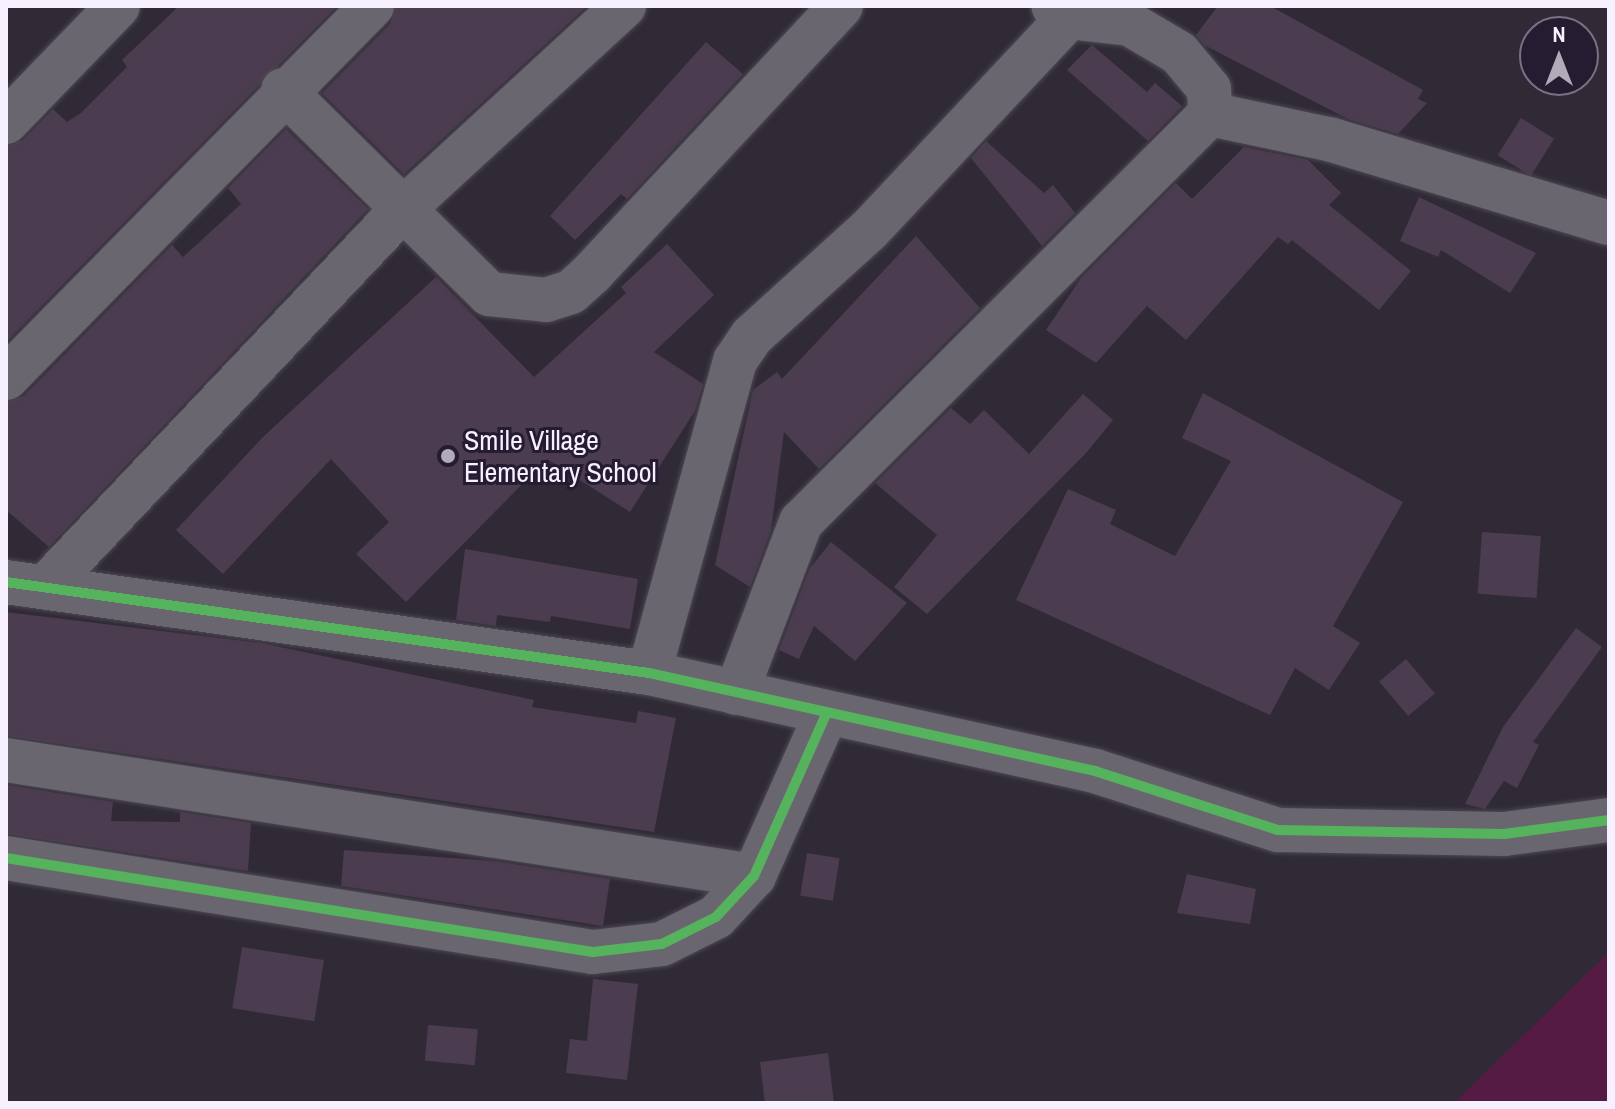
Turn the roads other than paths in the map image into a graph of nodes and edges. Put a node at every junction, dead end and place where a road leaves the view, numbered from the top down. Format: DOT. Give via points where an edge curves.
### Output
graph roads {
  1 [pos="118,6"];
  2 [pos="372,6"];
  3 [pos="624,6"];
  4 [pos="841,6"];
  5 [pos="1061,12"];
  6 [pos="283,90"];
  7 [pos="1210,114"];
  8 [pos="6,122"];
  9 [pos="401,211"];
  10 [pos="1609,223"];
  11 [pos="6,378"];
  12 [pos="26,584"];
  13 [pos="649,673"];
  14 [pos="736,693"];
  15 [pos="826,714"];
  16 [pos="6,760"];
  17 [pos="1609,820"];
  18 [pos="6,858"];
  19 [pos="754,876"];
  1 -- 8 [label="street"];
  2 -- 6 [label="street"];
  3 -- 9 [label="street"];
  4 -- 9 [label="street" via="571,292 546,300 489,294"];
  5 -- 7 [label="street" via="1130,24 1179,53 1209,89"];
  5 -- 13 [label="street" via="869,230 752,336 735,361"];
  6 -- 9 [label="street"];
  6 -- 11 [label="street"];
  7 -- 10 [label="street" via="1332,140"];
  7 -- 14 [label="street" via="801,522"];
  9 -- 12 [label="street"];
  12 -- 13 [label="street"];
  13 -- 14 [label="street"];
  14 -- 15 [label="street"];
  15 -- 17 [label="street" via="1095,771 1278,830 1504,834"];
  15 -- 19 [label="street"];
  16 -- 19 [label="street"];
  18 -- 19 [label="street" via="593,952 662,944 716,917"];
}
